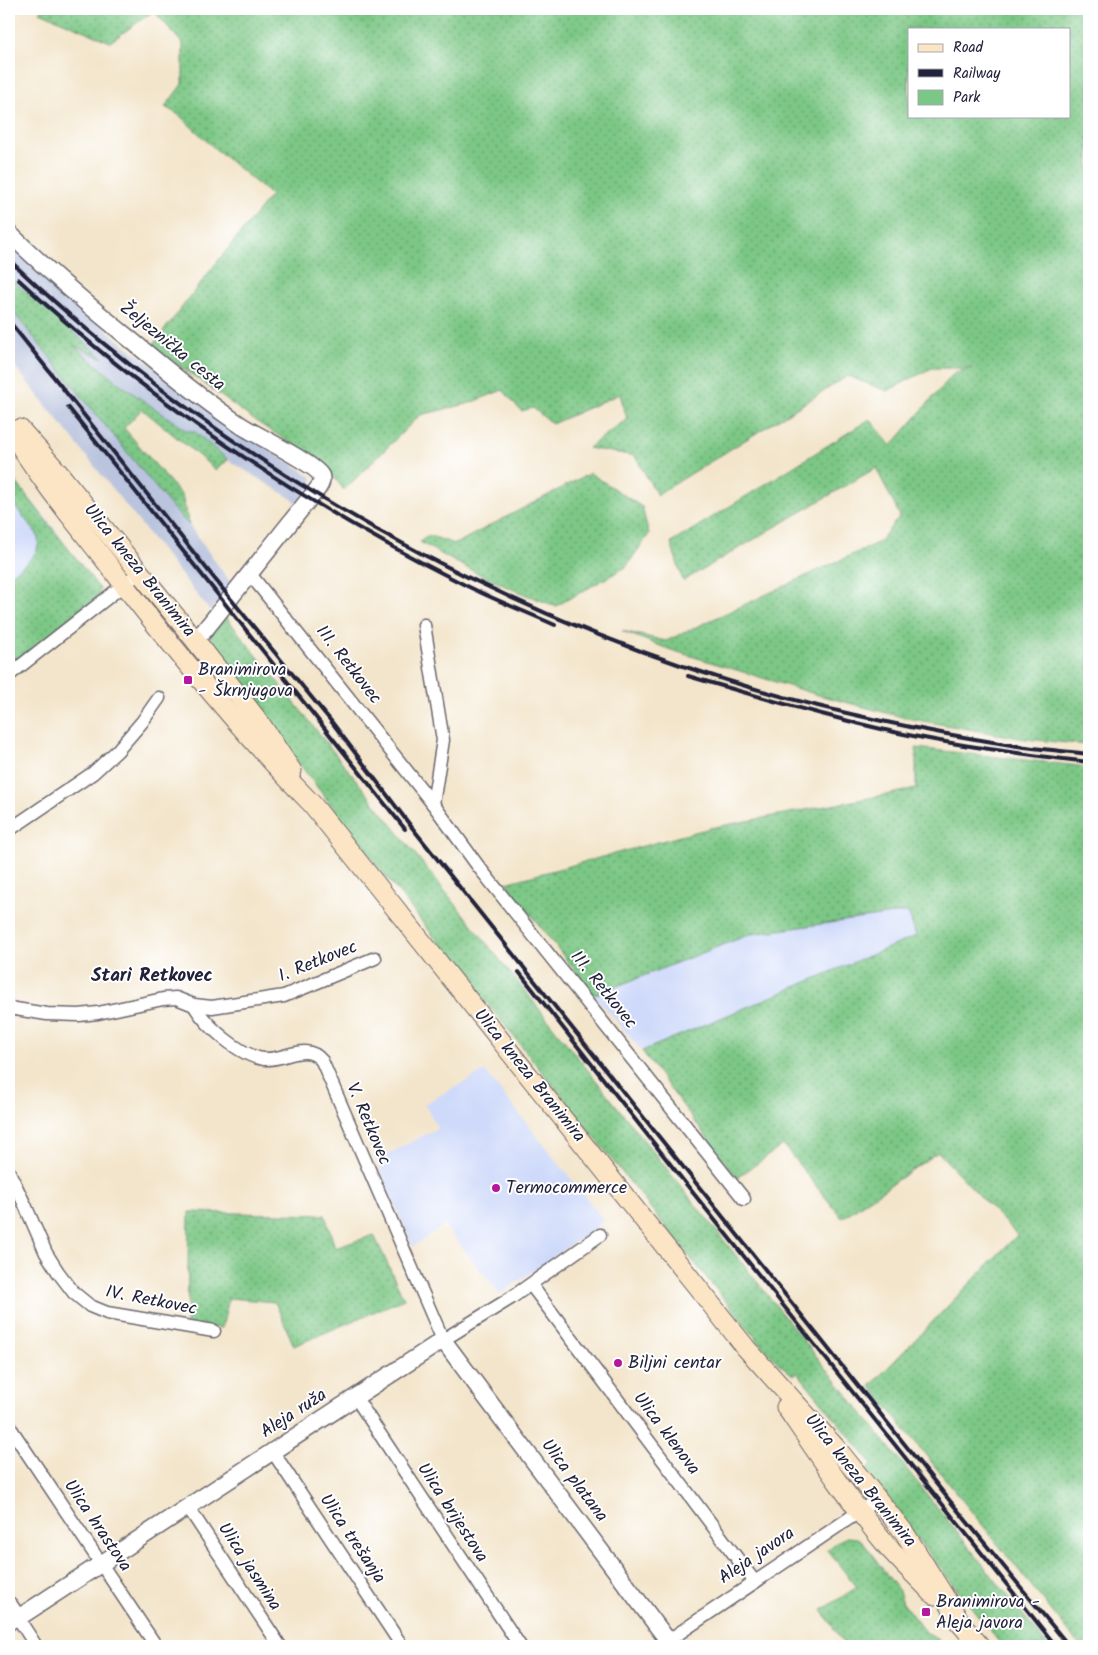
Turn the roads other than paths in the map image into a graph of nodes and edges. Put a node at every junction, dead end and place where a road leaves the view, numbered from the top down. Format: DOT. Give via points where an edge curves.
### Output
graph roads {
  1 [pos="9,234"];
  2 [pos="9,418"];
  3 [pos="9,428"];
  4 [pos="140,572"];
  5 [pos="250,574"];
  6 [pos="124,586"];
  7 [pos="424,624"];
  8 [pos="195,640"];
  9 [pos="9,676"];
  10 [pos="159,698"];
  11 [pos="312,804"];
  12 [pos="433,804"];
  13 [pos="9,830"];
  14 [pos="375,958"];
  15 [pos="194,1006"];
  16 [pos="9,1008"];
  17 [pos="9,1172"];
  18 [pos="744,1199"];
  19 [pos="600,1235"];
  20 [pos="531,1285"];
  21 [pos="214,1331"];
  22 [pos="444,1340"];
  23 [pos="746,1348"];
  24 [pos="356,1398"];
  25 [pos="9,1426"];
  26 [pos="273,1452"];
  27 [pos="878,1499"];
  28 [pos="188,1507"];
  29 [pos="860,1511"];
  30 [pos="101,1564"];
  31 [pos="755,1582"];
  32 [pos="9,1604"];
  33 [pos="13,1621"];
  34 [pos="961,1623"];
  35 [pos="666,1644"];
  36 [pos="36,1646"];
  37 [pos="156,1646"];
  38 [pos="280,1646"];
  39 [pos="402,1646"];
  40 [pos="520,1646"];
  41 [pos="980,1646"];
  1 -- 5 [label="street, Željeznička cesta" via="64,285 176,377 244,426 311,466 321,476 320,484"];
  2 -- 4 [label="main road, Ulica kneza Branimira"];
  3 -- 6 [label="main road, Ulica kneza Branimira"];
  4 -- 6 [label="street"];
  4 -- 8 [label="main road, Ulica kneza Branimira"];
  5 -- 8 [label="street"];
  5 -- 12 [label="street, III. Retkovec"];
  6 -- 9 [label="street"];
  6 -- 11 [label="main road, Ulica kneza Branimira" via="245,733"];
  7 -- 12 [label="street" via="443,740"];
  8 -- 11 [label="main road, Ulica kneza Branimira" via="260,723"];
  10 -- 13 [label="street" via="117,751 93,772"];
  11 -- 23 [label="main road, Ulica kneza Branimira"];
  12 -- 18 [label="street, III. Retkovec" via="478,866"];
  14 -- 15 [label="street, I. Retkovec" via="284,996 212,1007"];
  15 -- 16 [label="street, I. Retkovec" via="176,998 98,1013 63,1016"];
  15 -- 22 [label="street, V. Retkovec" via="210,1027 244,1052 266,1059 308,1051 316,1053 322,1061"];
  17 -- 21 [label="street, IV. Retkovec" via="46,1253 74,1292 90,1306 107,1314"];
  19 -- 20 [label="street, Aleja ruža"];
  20 -- 22 [label="street, Aleja ruža"];
  20 -- 31 [label="street, Ulica klenova"];
  22 -- 24 [label="street, Aleja ruža"];
  22 -- 35 [label="street, Ulica platana"];
  23 -- 27 [label="main road, Ulica kneza Branimira"];
  23 -- 29 [label="main road, Ulica kneza Branimira"];
  24 -- 26 [label="street, Aleja ruža"];
  24 -- 40 [label="street, Ulica brijestova"];
  25 -- 30 [label="street, Ulica hrastova"];
  26 -- 28 [label="street, Aleja ruža"];
  26 -- 39 [label="street, Ulica trešanja"];
  27 -- 29 [label="street, Aleja javora"];
  27 -- 34 [label="main road, Ulica kneza Branimira" via="904,1532"];
  28 -- 30 [label="street, Aleja ruža"];
  28 -- 38 [label="street, Ulica jasmina"];
  29 -- 31 [label="street, Aleja javora"];
  29 -- 34 [label="main road, Ulica kneza Branimira" via="888,1548"];
  30 -- 33 [label="street, Aleja ruža"];
  30 -- 37 [label="street, Ulica hrastova"];
  31 -- 35 [label="street, Aleja javora"];
  32 -- 33 [label="street"];
  33 -- 36 [label="street"];
  34 -- 41 [label="main road, Ulica kneza Branimira"];
}
